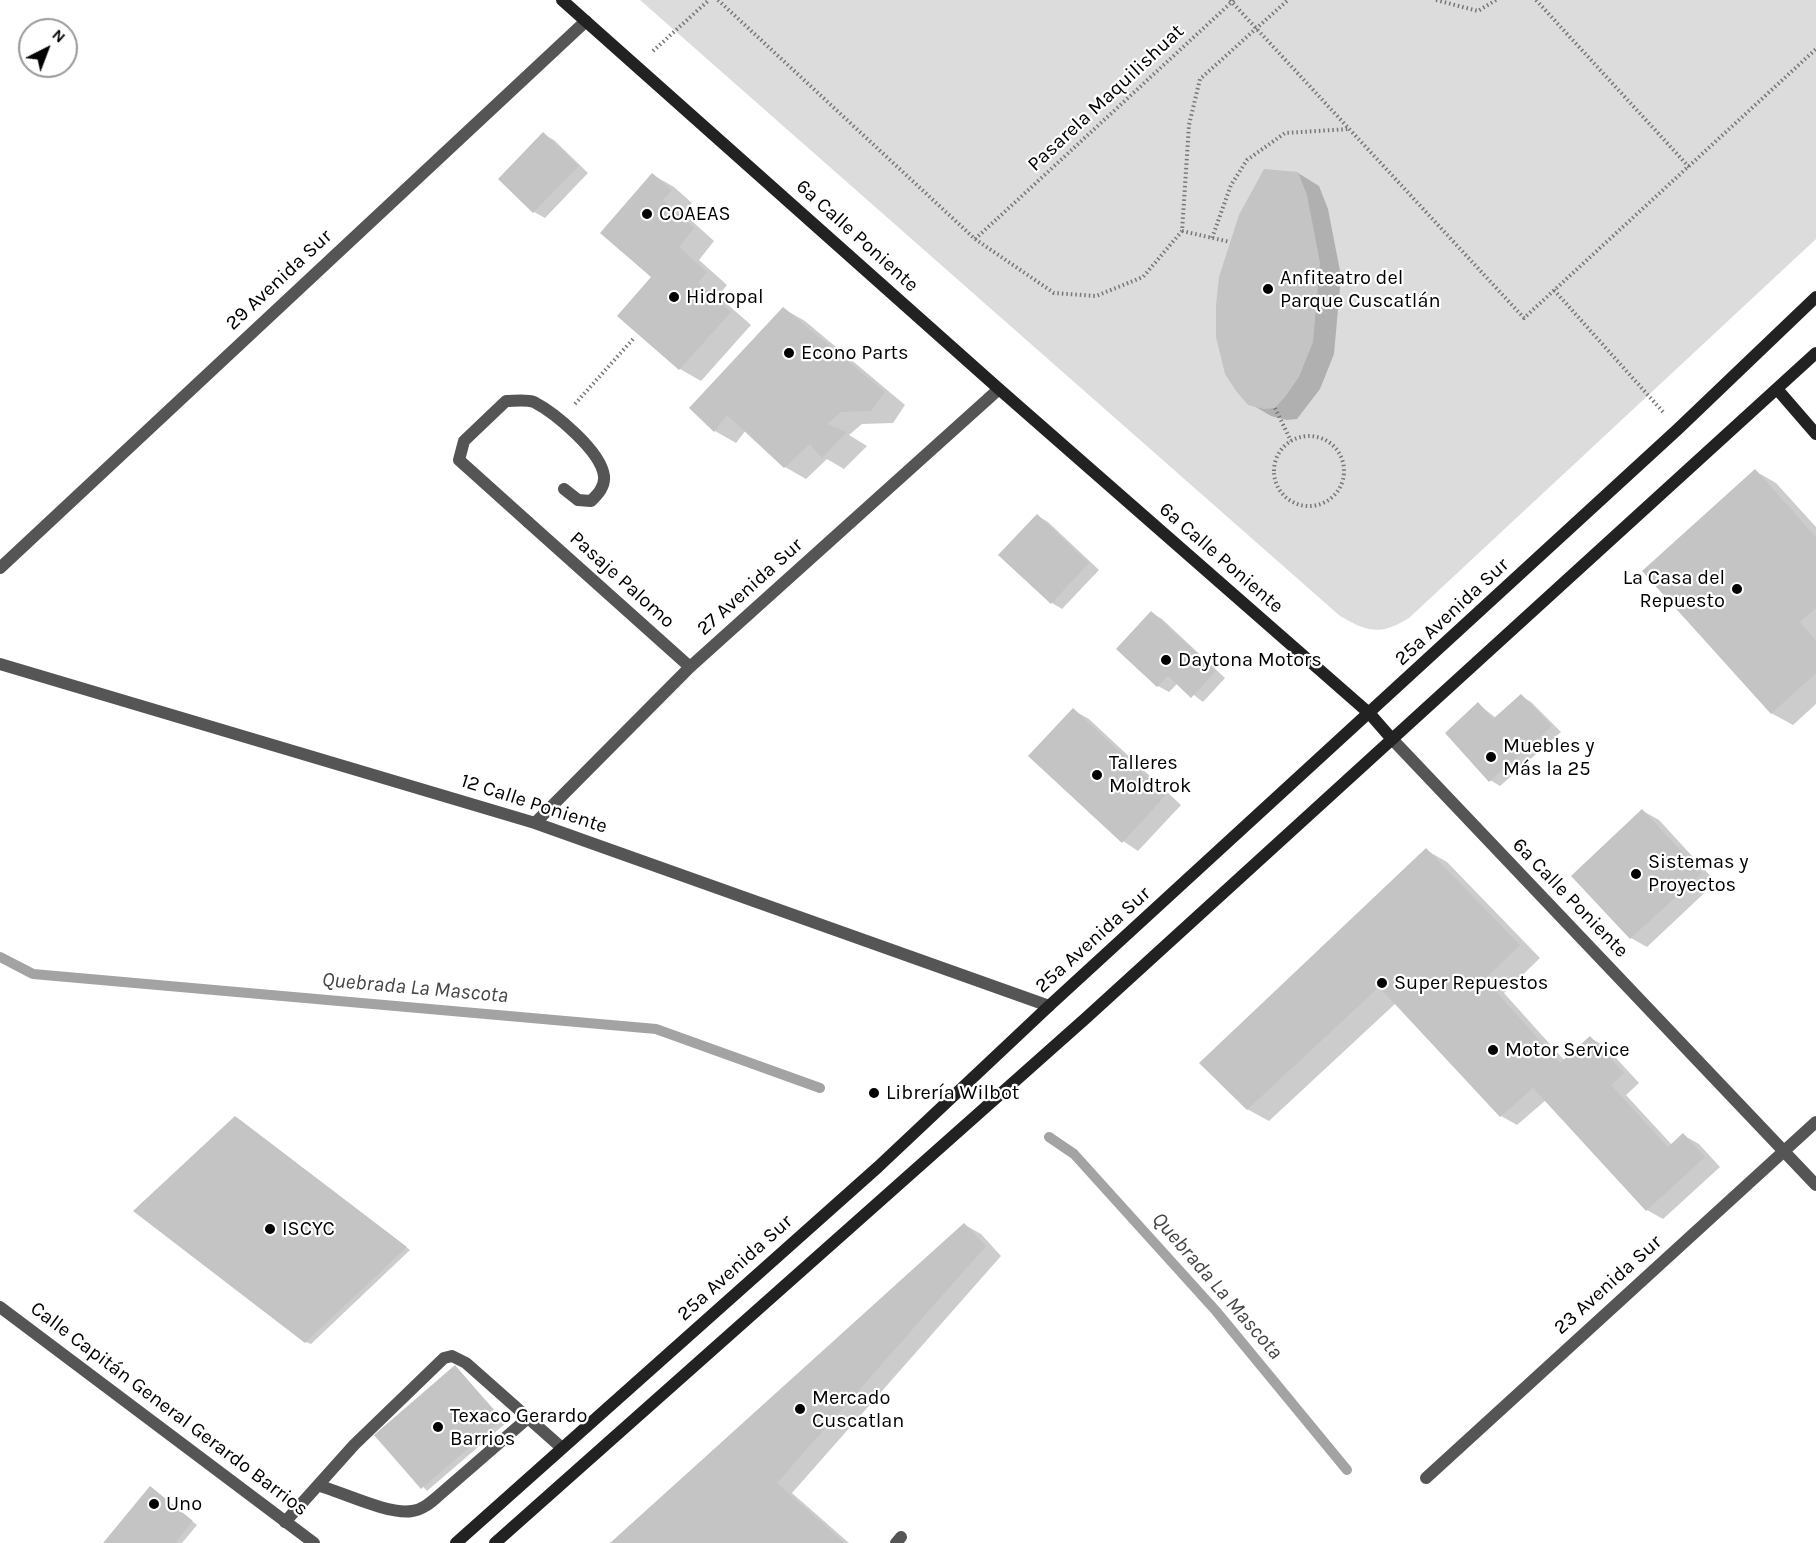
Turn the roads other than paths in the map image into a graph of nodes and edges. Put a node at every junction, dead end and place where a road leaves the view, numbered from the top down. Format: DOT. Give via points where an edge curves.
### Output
graph roads {
  1 [pos="562,0"];
  2 [pos="586,21"];
  3 [pos="1816,297"];
  4 [pos="1816,353"];
  5 [pos="999,389"];
  6 [pos="1777,389"];
  7 [pos="1816,434"];
  8 [pos="564,489"];
  9 [pos="0,568"];
  10 [pos="0,664"];
  11 [pos="690,667"];
  12 [pos="1370,714"];
  13 [pos="1391,738"];
  14 [pos="535,823"];
  15 [pos="1049,1006"];
  16 [pos="1816,1122"];
  17 [pos="1785,1150"];
  18 [pos="1816,1185"];
  19 [pos="0,1307"];
  20 [pos="528,1418"];
  21 [pos="562,1448"];
  22 [pos="1426,1478"];
  23 [pos="320,1486"];
  24 [pos="285,1522"];
  25 [pos="314,1543"];
  26 [pos="456,1543"];
  27 [pos="495,1543"];
  1 -- 2 [label="street, 6a Calle Poniente"];
  2 -- 5 [label="street, 6a Calle Poniente"];
  2 -- 9 [label="street, 29 Avenida Sur"];
  3 -- 12 [label="street, 25a Avenida Sur"];
  4 -- 6 [label="street"];
  5 -- 11 [label="street, 27 Avenida Sur"];
  5 -- 12 [label="street, 6a Calle Poniente"];
  6 -- 7 [label="street"];
  6 -- 13 [label="street"];
  8 -- 11 [label="street, Pasaje Palomo" via="578,500 591,501 601,490 604,476 594,455 560,421 532,401 506,401 464,441 459,460"];
  10 -- 14 [label="street, 12 Calle Poniente"];
  11 -- 14 [label="street, 27 Avenida Sur"];
  12 -- 13 [label="street, 6a Calle Poniente"];
  12 -- 15 [label="street, 25a Avenida Sur"];
  13 -- 17 [label="street, 6a Calle Poniente"];
  13 -- 27 [label="street" via="1095,1010"];
  14 -- 15 [label="street, 12 Calle Poniente"];
  15 -- 21 [label="street, 25a Avenida Sur" via="878,1167"];
  16 -- 17 [label="street, 23 Avenida Sur"];
  17 -- 18 [label="street, 6a Calle Poniente"];
  17 -- 22 [label="street, 23 Avenida Sur"];
  19 -- 24 [label="street, Calle Capitán General Gerardo Barrios"];
  20 -- 21 [label="street"];
  20 -- 23 [label="street" via="437,1497 412,1511 395,1510"];
  20 -- 23 [label="street" via="466,1363 452,1356 444,1358 368,1430"];
  21 -- 26 [label="street, 25a Avenida Sur"];
  23 -- 24 [label="street"];
  24 -- 25 [label="street, Calle Capitán General Gerardo Barrios"];
}
